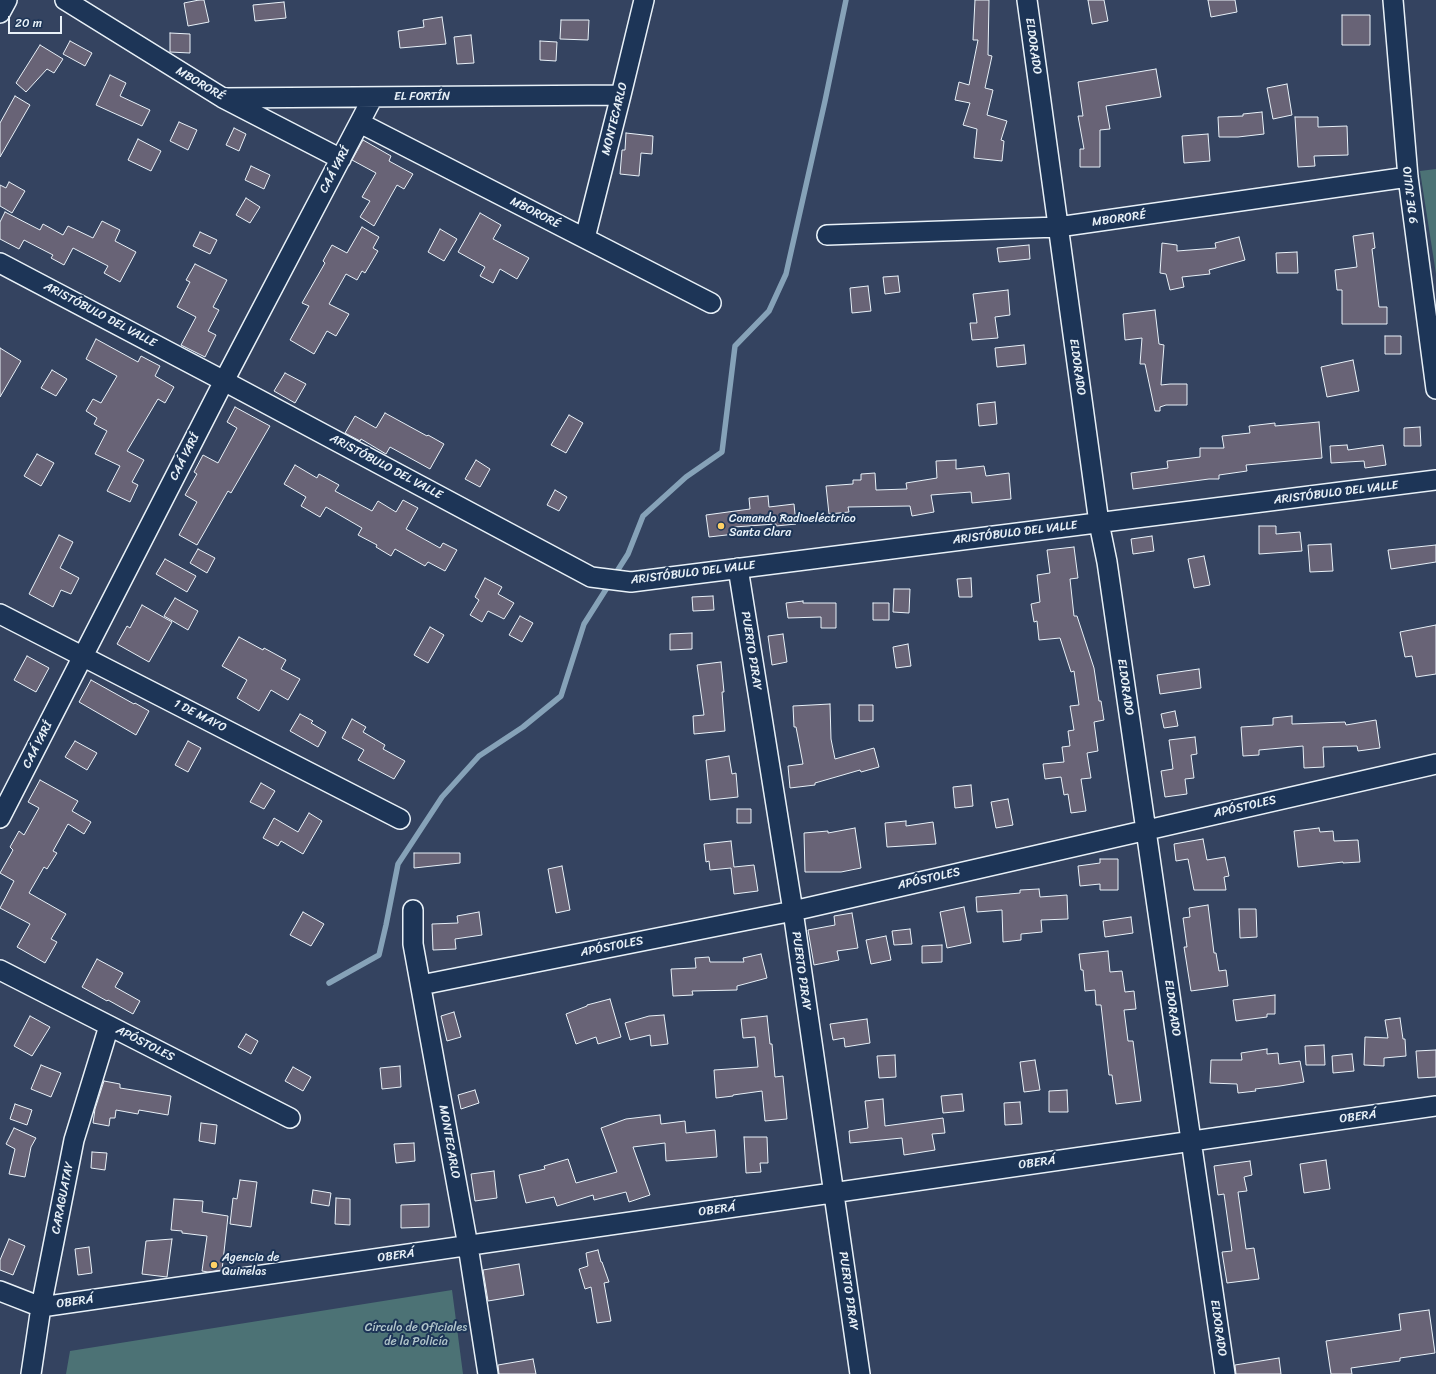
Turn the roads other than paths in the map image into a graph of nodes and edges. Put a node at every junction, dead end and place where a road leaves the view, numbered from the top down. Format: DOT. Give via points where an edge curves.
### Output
graph roads {
  1 [pos="7,0"];
  2 [pos="65,0"];
  3 [pos="644,0"];
  4 [pos="1027,0"];
  5 [pos="1393,0"];
  6 [pos="0,13"];
  7 [pos="622,96"];
  8 [pos="373,97"];
  9 [pos="223,98"];
  10 [pos="360,123"];
  11 [pos="341,159"];
  12 [pos="1408,177"];
  13 [pos="1058,227"];
  14 [pos="827,235"];
  15 [pos="585,238"];
  16 [pos="0,263"];
  17 [pos="711,303"];
  18 [pos="224,381"];
  19 [pos="1436,389"];
  20 [pos="1436,480"];
  21 [pos="1099,523"];
  22 [pos="738,568"];
  23 [pos="0,614"];
  24 [pos="83,656"];
  25 [pos="1436,764"];
  26 [pos="0,818"];
  27 [pos="400,818"];
  28 [pos="1146,830"];
  29 [pos="413,910"];
  30 [pos="793,911"];
  31 [pos="0,970"];
  32 [pos="420,985"];
  33 [pos="109,1026"];
  34 [pos="1436,1106"];
  35 [pos="290,1118"];
  36 [pos="1191,1141"];
  37 [pos="834,1193"];
  38 [pos="468,1246"];
  39 [pos="0,1291"];
  40 [pos="42,1307"];
  41 [pos="31,1374"];
  42 [pos="488,1374"];
  43 [pos="860,1374"];
  44 [pos="1225,1374"];
  1 -- 6 [label="street"];
  2 -- 9 [label="street, MBORORÉ"];
  3 -- 7 [label="street, MONTECARLO"];
  4 -- 13 [label="street, ELDORADO"];
  5 -- 12 [label="street, 9 DE JULIO"];
  7 -- 8 [label="street, EL FORTÍN"];
  7 -- 15 [label="street, MONTECARLO"];
  8 -- 9 [label="street, EL FORTÍN"];
  8 -- 10 [label="street, CAÁ YARÍ"];
  9 -- 11 [label="street, MBORORÉ"];
  10 -- 11 [label="street, CAÁ YARÍ"];
  10 -- 15 [label="street, MBORORÉ"];
  11 -- 18 [label="street, CAÁ YARÍ"];
  12 -- 13 [label="street, MBORORÉ"];
  12 -- 19 [label="street, 9 DE JULIO"];
  13 -- 14 [label="street, MBORORÉ"];
  13 -- 21 [label="street, ELDORADO"];
  15 -- 17 [label="street, MBORORÉ"];
  16 -- 18 [label="street, ARISTÓBULO DEL VALLE"];
  18 -- 22 [label="street, ARISTÓBULO DEL VALLE" via="591,577 631,582"];
  18 -- 24 [label="street, CAÁ YARÍ"];
  20 -- 21 [label="street, ARISTÓBULO DEL VALLE"];
  21 -- 22 [label="street, ARISTÓBULO DEL VALLE"];
  21 -- 28 [label="street, ELDORADO" via="1107,562"];
  22 -- 30 [label="street, PUERTO PIRAY"];
  23 -- 24 [label="street, 1 DE MAYO"];
  24 -- 26 [label="street, CAÁ YARÍ"];
  24 -- 27 [label="street, 1 DE MAYO"];
  25 -- 28 [label="street, APÓSTOLES"];
  28 -- 30 [label="street, APÓSTOLES"];
  28 -- 36 [label="street, ELDORADO"];
  29 -- 32 [label="street, MONTECARLO" via="413,944"];
  30 -- 32 [label="street, APÓSTOLES"];
  30 -- 37 [label="street, PUERTO PIRAY"];
  31 -- 33 [label="street, APÓSTOLES"];
  32 -- 38 [label="street, MONTECARLO"];
  33 -- 35 [label="street, APÓSTOLES"];
  33 -- 40 [label="street, CARAGUATAY" via="74,1140"];
  34 -- 36 [label="street, OBERÁ"];
  36 -- 37 [label="street, OBERÁ"];
  36 -- 44 [label="street, ELDORADO"];
  37 -- 38 [label="street, OBERÁ"];
  37 -- 43 [label="street, PUERTO PIRAY"];
  38 -- 40 [label="street, OBERÁ"];
  38 -- 42 [label="street, MONTECARLO"];
  39 -- 40 [label="street, OBERÁ"];
  40 -- 41 [label="street, CARAGUATAY"];
}
